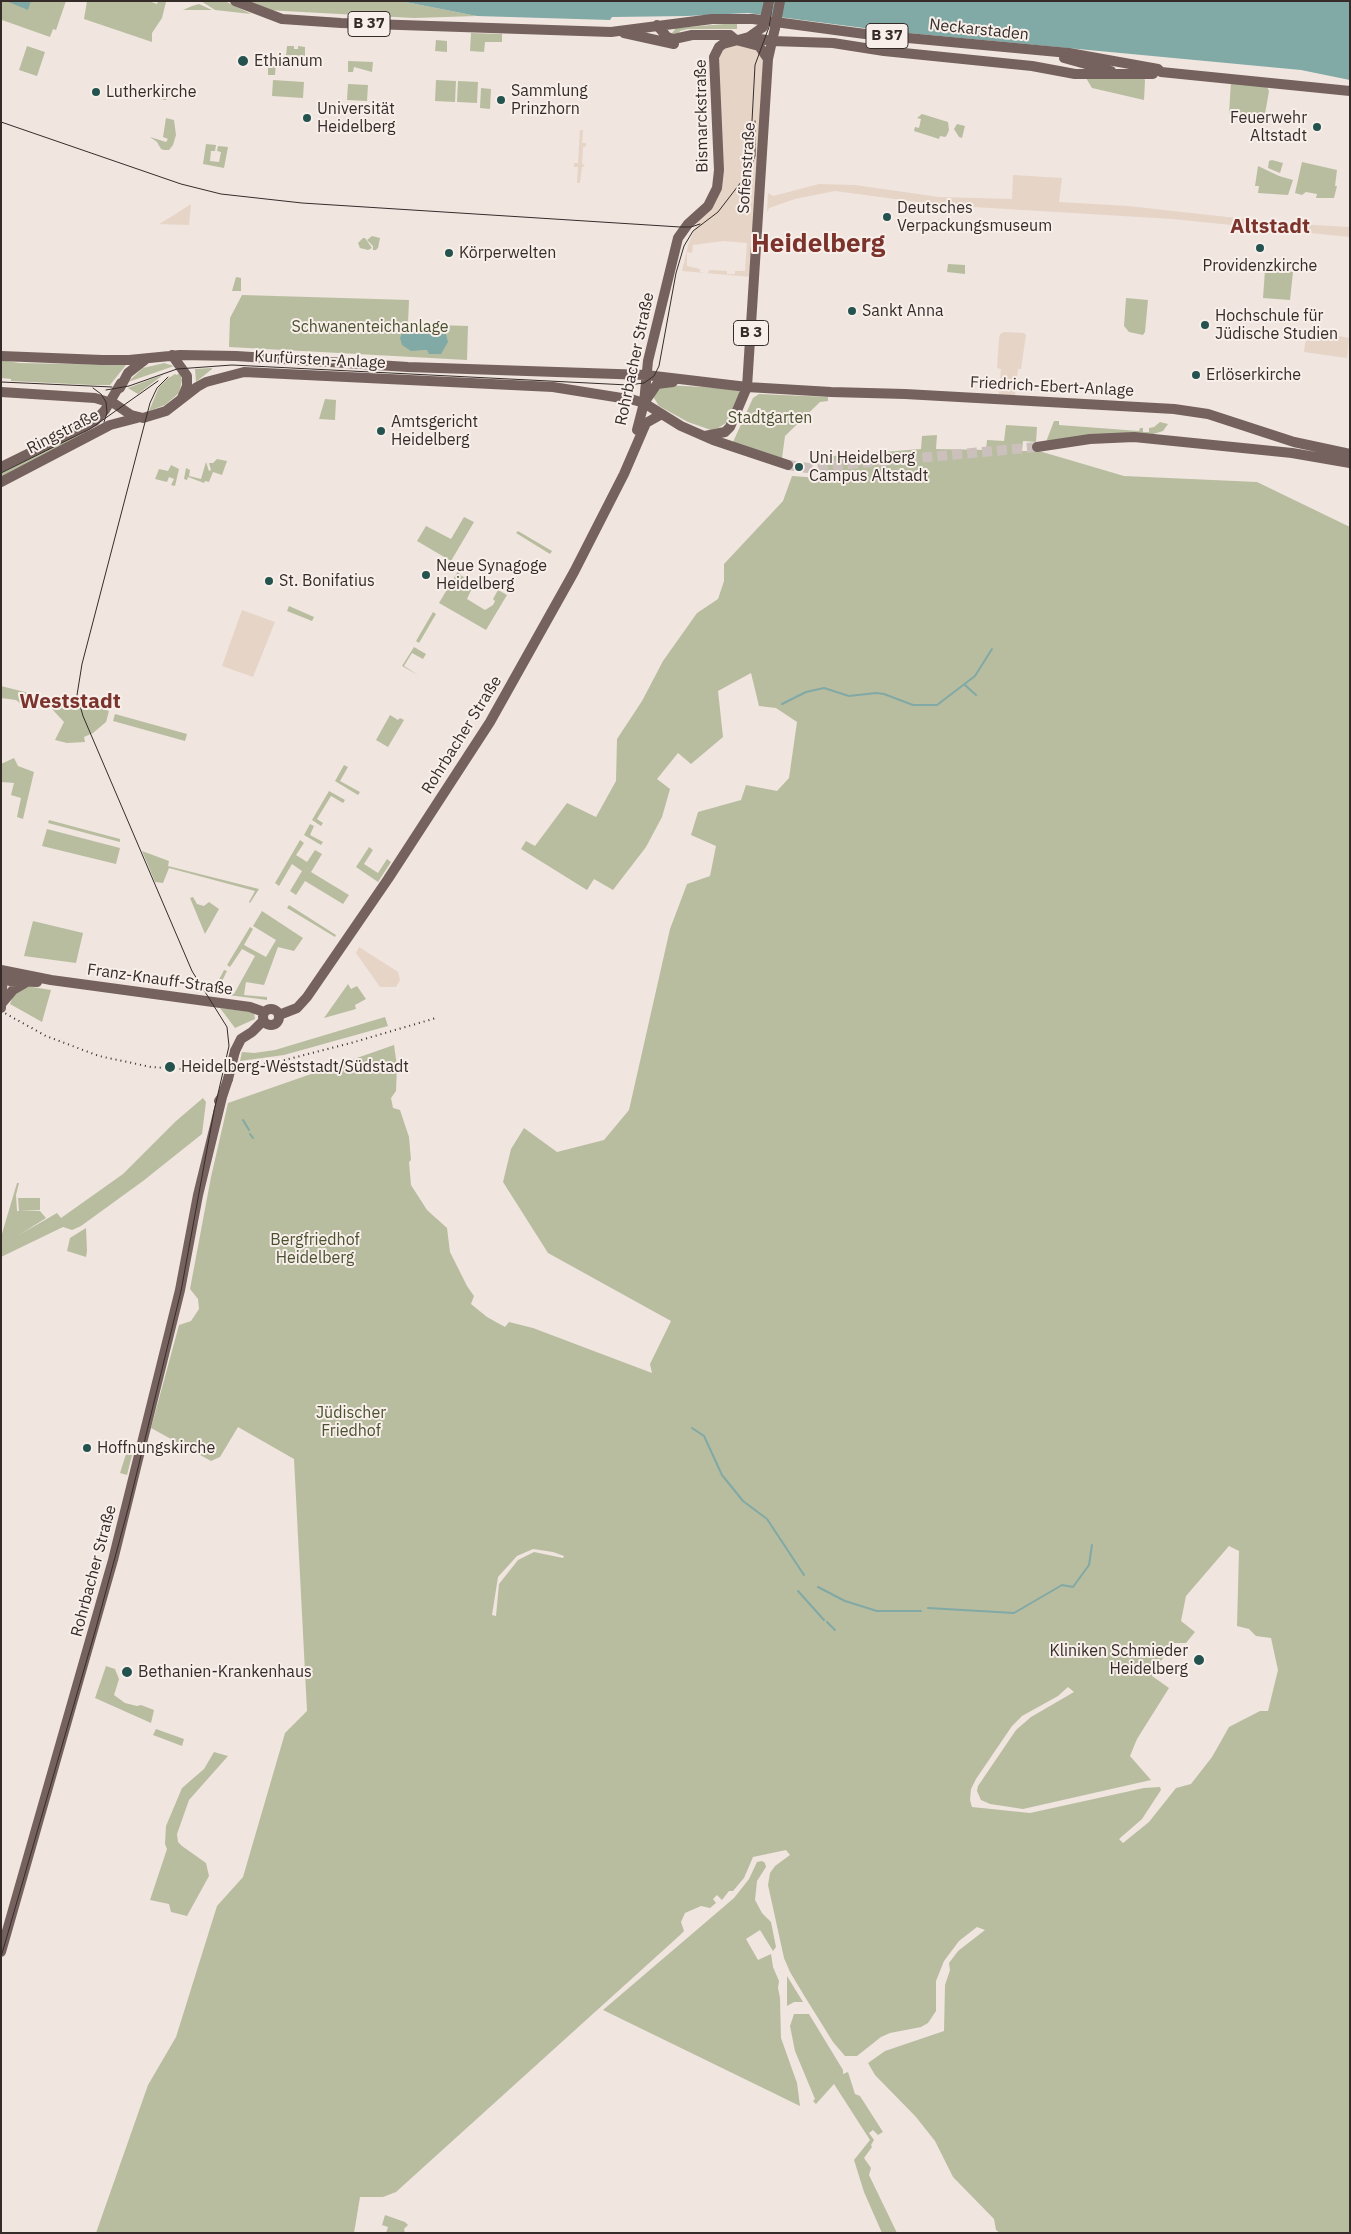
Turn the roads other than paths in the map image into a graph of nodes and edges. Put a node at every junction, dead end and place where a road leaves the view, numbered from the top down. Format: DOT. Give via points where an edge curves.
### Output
graph roads {
  1 [pos="235,1"];
  2 [pos="769,1"];
  3 [pos="780,1"];
  4 [pos="675,23"];
  5 [pos="657,25"];
  6 [pos="611,32"];
  7 [pos="692,35"];
  8 [pos="707,35"];
  9 [pos="749,37"];
  10 [pos="674,39"];
  11 [pos="736,40"];
  12 [pos="775,44"];
  13 [pos="719,47"];
  14 [pos="1042,51"];
  15 [pos="768,59"];
  16 [pos="1128,64"];
  17 [pos="1094,66"];
  18 [pos="1047,68"];
  19 [pos="1161,72"];
  20 [pos="1121,73"];
  21 [pos="1350,91"];
  22 [pos="688,224"];
  23 [pos="172,355"];
  24 [pos="1,356"];
  25 [pos="146,358"];
  26 [pos="646,375"];
  27 [pos="682,380"];
  28 [pos="747,387"];
  29 [pos="1,392"];
  30 [pos="182,399"];
  31 [pos="644,403"];
  32 [pos="112,405"];
  33 [pos="662,414"];
  34 [pos="141,418"];
  35 [pos="704,436"];
  36 [pos="635,445"];
  37 [pos="1037,447"];
  38 [pos="1350,454"];
  39 [pos="1350,463"];
  40 [pos="788,465"];
  41 [pos="1,467"];
  42 [pos="1,482"];
  43 [pos="2,974"];
  44 [pos="51,980"];
  45 [pos="25,982"];
  46 [pos="4,998"];
  47 [pos="1,1008"];
  48 [pos="279,1015"];
  49 [pos="266,1019"];
  50 [pos="1,1952"];
  1 -- 6 [label="main road, B 37" via="282,19 324,23"];
  2 -- 9 [label="main road, Bismarckstraße, bridge" via="763,26"];
  3 -- 12 [label="main road, bridge"];
  4 -- 5 [label="main road, B 37"];
  4 -- 10 [label="main road" via="669,30"];
  4 -- 14 [label="main road, Neckarstaden / B 37" via="744,18 865,34"];
  5 -- 6 [label="main road, B 37"];
  5 -- 10 [label="main road"];
  6 -- 7 [label="main road" via="676,44"];
  7 -- 8 [label="main road"];
  7 -- 10 [label="main road"];
  8 -- 11 [label="main road" via="727,34"];
  8 -- 13 [label="main road"];
  9 -- 11 [label="main road, Bismarckstraße"];
  9 -- 12 [label="main road"];
  11 -- 13 [label="main road, Bismarckstraße"];
  11 -- 15 [label="main road" via="759,46"];
  12 -- 15 [label="main road"];
  12 -- 18 [label="main road, Neckarstaden" via="789,41 833,43"];
  13 -- 22 [label="main road, Bismarckstraße" via="713,63 718,183 711,202"];
  14 -- 16 [label="main road, Neckarstaden / B 37"];
  14 -- 17 [label="main road, Neckarstaden / B 37"];
  15 -- 28 [label="main road, Sofienstraße / B 3"];
  16 -- 17 [label="main road, Neckarstaden"];
  16 -- 19 [label="main road, Neckarstaden / B 37"];
  17 -- 18 [label="main road, Neckarstaden"];
  17 -- 20 [label="main road, Neckarstaden / B 37"];
  18 -- 20 [label="main road, Neckarstaden" via="1082,75"];
  19 -- 20 [label="main road, Neckarstaden / B 37"];
  19 -- 21 [label="main road, Neckarstaden / B 37"];
  22 -- 26 [label="main road, Rohrbacher Straße" via="678,238"];
  23 -- 25 [label="main road"];
  23 -- 26 [label="main road"];
  23 -- 30 [label="main road" via="187,376"];
  24 -- 25 [label="main road" via="102,360"];
  25 -- 32 [label="main road" via="128,373 121,383 118,399"];
  26 -- 27 [label="main road"];
  26 -- 31 [label="main road, Rohrbacher Straße"];
  27 -- 28 [label="main road, Friedrich-Ebert-Anlage"];
  27 -- 31 [label="main road" via="657,384"];
  28 -- 35 [label="main road, B 3" via="730,427 725,432"];
  28 -- 38 [label="main road, Friedrich-Ebert-Anlage" via="1191,410 1294,442"];
  29 -- 32 [label="main road" via="95,398"];
  30 -- 31 [label="main road, Kurfürsten-Anlage" via="197,387 218,378 252,371 565,388 616,395"];
  30 -- 34 [label="main road" via="162,413"];
  31 -- 33 [label="main road, Kurfürsten-Anlage"];
  31 -- 36 [label="main road, Rohrbacher Straße"];
  32 -- 34 [label="main road"];
  32 -- 41 [label="main road, Ringstraße" via="93,422"];
  33 -- 35 [label="main road, Kurfürsten-Anlage"];
  33 -- 36 [label="main road, Rohrbacher Straße" via="646,423"];
  34 -- 42 [label="main road, Ringstraße" via="110,425"];
  35 -- 40 [label="main road, Kurfürsten-Anlage"];
  36 -- 48 [label="main road, Rohrbacher Straße" via="624,474 574,572 491,720 307,997 297,1008"];
  37 -- 39 [label="main road" via="1090,438 1134,437 1292,453"];
  43 -- 44 [label="main road, Franz-Knauff-Straße"];
  43 -- 45 [label="main road, Franz-Knauff-Straße"];
  43 -- 46 [label="main road"];
  44 -- 45 [label="main road, Franz-Knauff-Straße"];
  44 -- 49 [label="main road, Franz-Knauff-Straße" via="250,1007"];
  45 -- 46 [label="main road"];
  46 -- 47 [label="main road, bridge"];
  48 -- 49 [label="main road, Rohrbacher Straße" via="276,1023"];
  48 -- 49 [label="main road" via="272,1009"];
  49 -- 50 [label="main road, Rohrbacher Straße, bridge" via="241,1039 235,1051 113,1560"];
}
